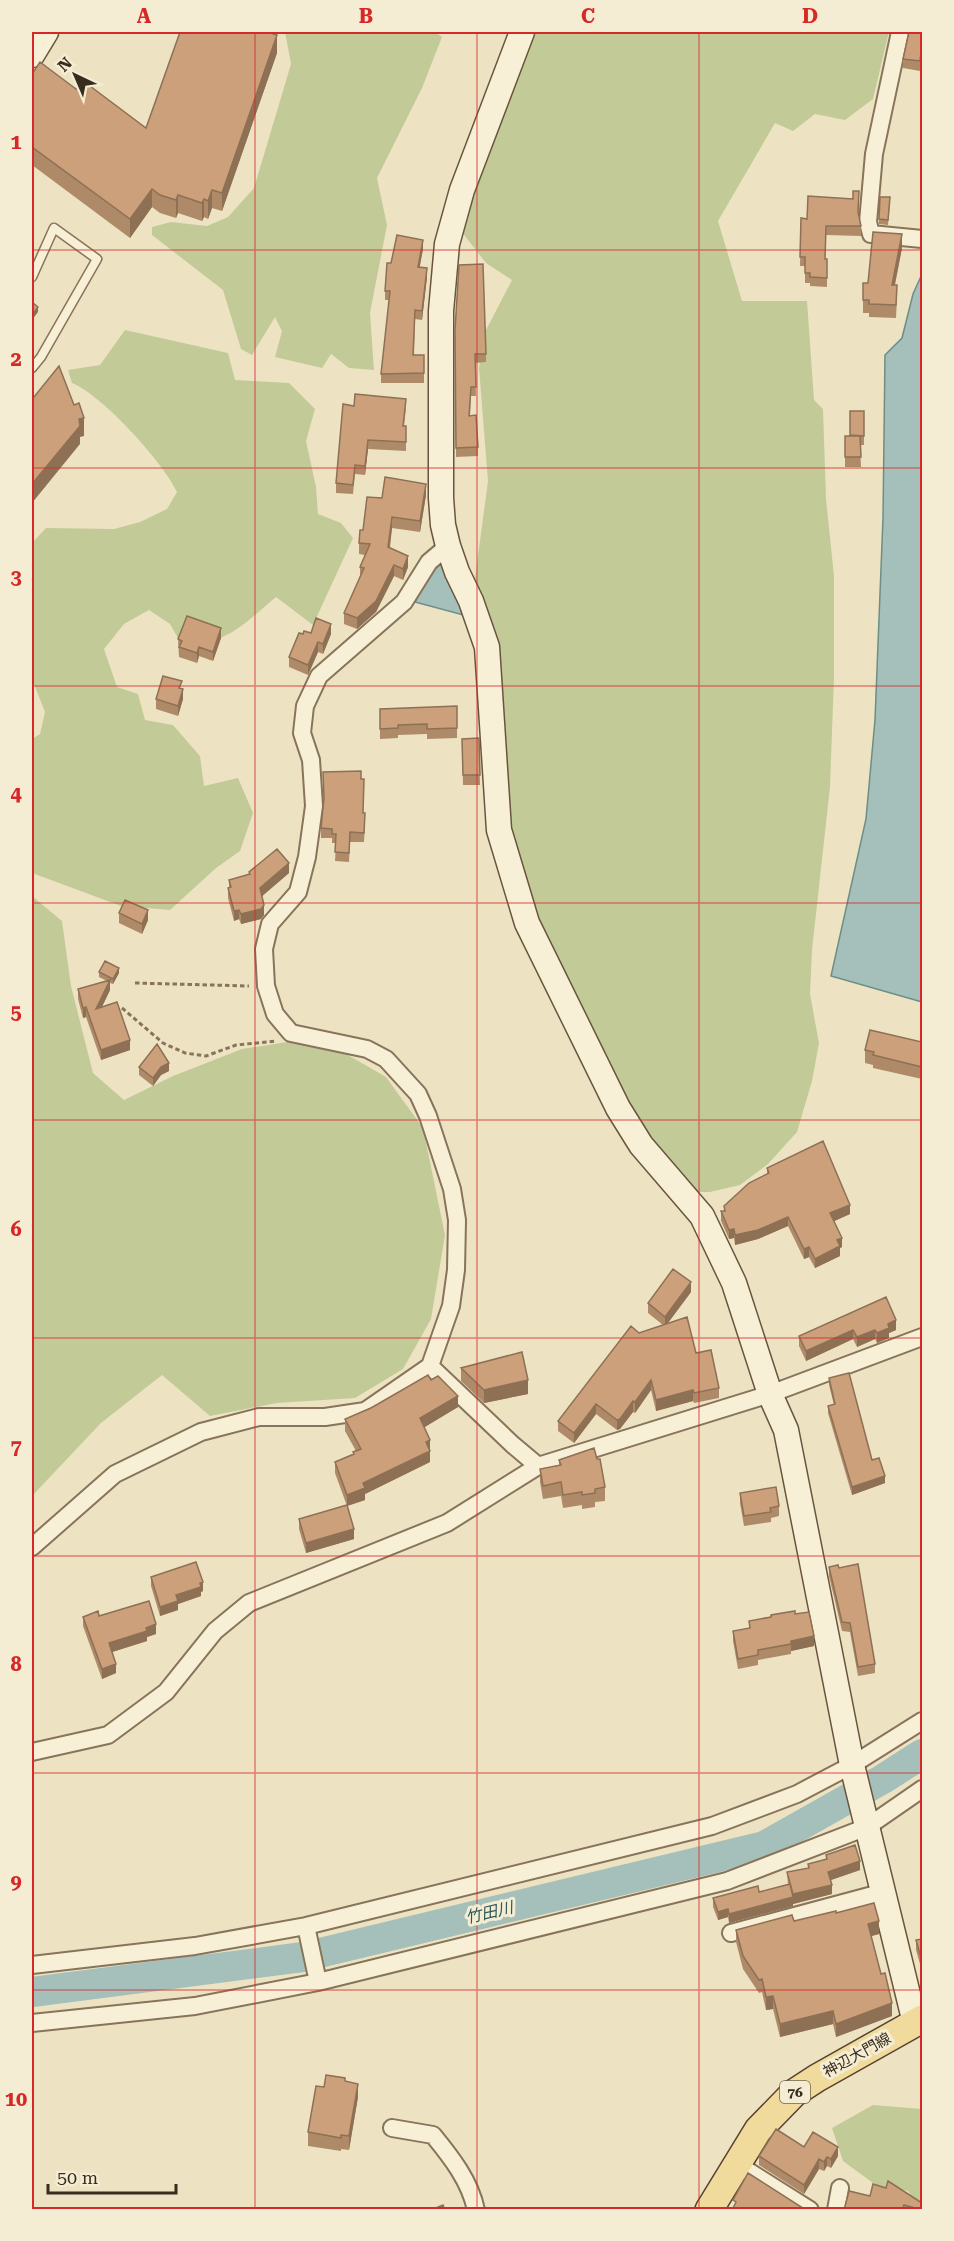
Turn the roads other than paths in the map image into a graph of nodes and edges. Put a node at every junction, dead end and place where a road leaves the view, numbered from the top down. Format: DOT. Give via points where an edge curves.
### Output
graph roads {
  1 [pos="46,32"];
  2 [pos="522,32"];
  3 [pos="900,32"];
  4 [pos="32,55"];
  5 [pos="922,239"];
  6 [pos="32,277"];
  7 [pos="32,368"];
  8 [pos="448,546"];
  9 [pos="922,1337"];
  10 [pos="430,1366"];
  11 [pos="770,1394"];
  12 [pos="538,1466"];
  13 [pos="32,1547"];
  14 [pos="922,1721"];
  15 [pos="32,1752"];
  16 [pos="853,1767"];
  17 [pos="922,1789"];
  18 [pos="866,1825"];
  19 [pos="884,1892"];
  20 [pos="306,1928"];
  21 [pos="731,1933"];
  22 [pos="32,1965"];
  23 [pos="317,1979"];
  24 [pos="919,2021"];
  25 [pos="32,2023"];
  26 [pos="392,2128"];
  27 [pos="736,2164"];
  28 [pos="840,2188"];
  29 [pos="787,2203"];
  30 [pos="476,2210"];
  31 [pos="710,2210"];
  32 [pos="810,2210"];
  33 [pos="836,2210"];
  1 -- 4 [label="street"];
  2 -- 8 [label="street" via="462,190 447,244 441,310 440,431 441,498"];
  3 -- 5 [label="street" via="874,154 867,222 871,234"];
  6 -- 7 [label="lane" via="54,228 97,259"];
  8 -- 10 [label="street" via="429,562 404,602 319,676 305,706 302,733 310,760 314,806 307,856 298,892 270,924 264,949 266,986 275,1014 291,1033 367,1049 386,1059 418,1094 428,1116 452,1189 457,1220 451,1306"];
  8 -- 11 [label="street" via="487,647 499,830 527,923 618,1108 641,1145 702,1216 734,1283"];
  9 -- 11 [label="street"];
  10 -- 12 [label="street"];
  10 -- 13 [label="street" via="365,1411 325,1417 259,1417 201,1432 115,1474"];
  11 -- 12 [label="street"];
  11 -- 16 [label="street" via="786,1430"];
  12 -- 15 [label="street" via="447,1522 249,1603 215,1631 166,1692 108,1735"];
  14 -- 16 [label="street"];
  16 -- 18 [label="street"];
  16 -- 20 [label="street" via="712,1826"];
  17 -- 18 [label="street"];
  18 -- 19 [label="street"];
  18 -- 23 [label="street" via="727,1881"];
  19 -- 21 [label="street"];
  19 -- 24 [label="street"];
  20 -- 22 [label="street"];
  20 -- 23 [label="street"];
  23 -- 25 [label="street" via="195,2006"];
  24 -- 27 [label="main road, 神辺大門線 / 76" via="794,2093 758,2130"];
  26 -- 30 [label="street" via="433,2135 454,2161"];
  27 -- 29 [label="street"];
  27 -- 31 [label="main road, 神辺大門線 / 76"];
  28 -- 33 [label="street"];
  29 -- 32 [label="street"];
}
